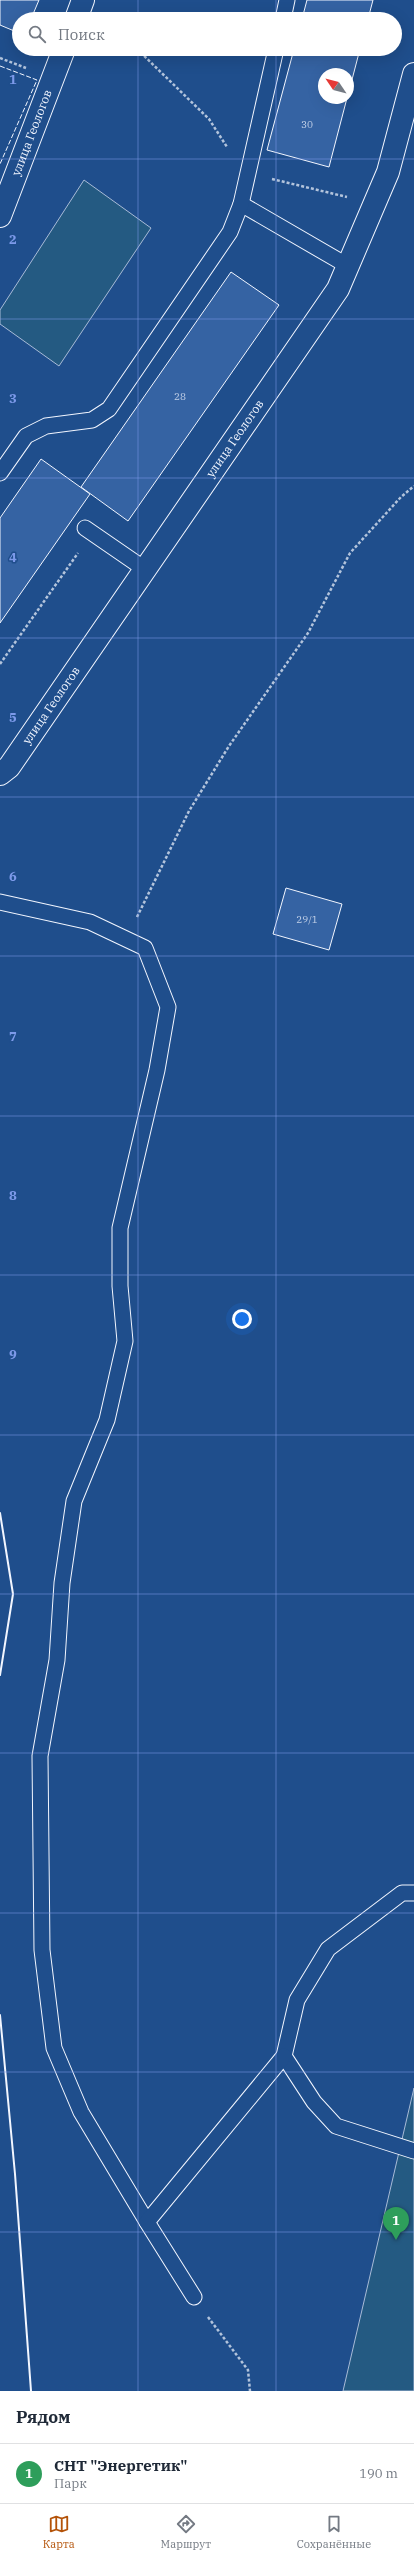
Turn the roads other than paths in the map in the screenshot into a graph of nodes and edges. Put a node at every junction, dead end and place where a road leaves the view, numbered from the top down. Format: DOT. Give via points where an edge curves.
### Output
graph roads {
  1 [pos="83,0"];
  2 [pos="287,0"];
  3 [pos="79,12"];
  4 [pos="284,12"];
  5 [pos="61,56"];
  6 [pos="274,56"];
  7 [pos="414,74"];
  8 [pos="241,204"];
  9 [pos="0,216"];
  10 [pos="348,266"];
  11 [pos="0,473"];
  12 [pos="89,531"];
  13 [pos="146,570"];
  14 [pos="0,774"];
  15 [pos="0,902"];
  16 [pos="414,1893"];
  17 [pos="284,2056"];
  18 [pos="414,2151"];
  19 [pos="147,2222"];
  20 [pos="194,2298"];
  1 -- 3 [label="street"];
  2 -- 4 [label="lane"];
  5 -- 9 [label="street, улица Геологов"];
  6 -- 8 [label="lane"];
  7 -- 10 [label="street, улица Геологов" via="388,172"];
  8 -- 10 [label="lane"];
  8 -- 11 [label="lane" via="230,232 109,409 92,420 46,426 26,436"];
  10 -- 13 [label="street, улица Геологов" via="338,289"];
  12 -- 13 [label="lane"];
  13 -- 14 [label="street, улица Геологов" via="9,767"];
  15 -- 19 [label="lane" via="90,922 145,948 168,1007 157,1070 120,1228 120,1286 126,1341 107,1420 74,1501 62,1583 56,1660 40,1756 42,1950 54,2048 81,2112"];
  16 -- 17 [label="lane" via="402,1894 328,1949 297,2000"];
  17 -- 18 [label="lane" via="314,2102 336,2126"];
  17 -- 19 [label="lane"];
  19 -- 20 [label="lane"];
}
